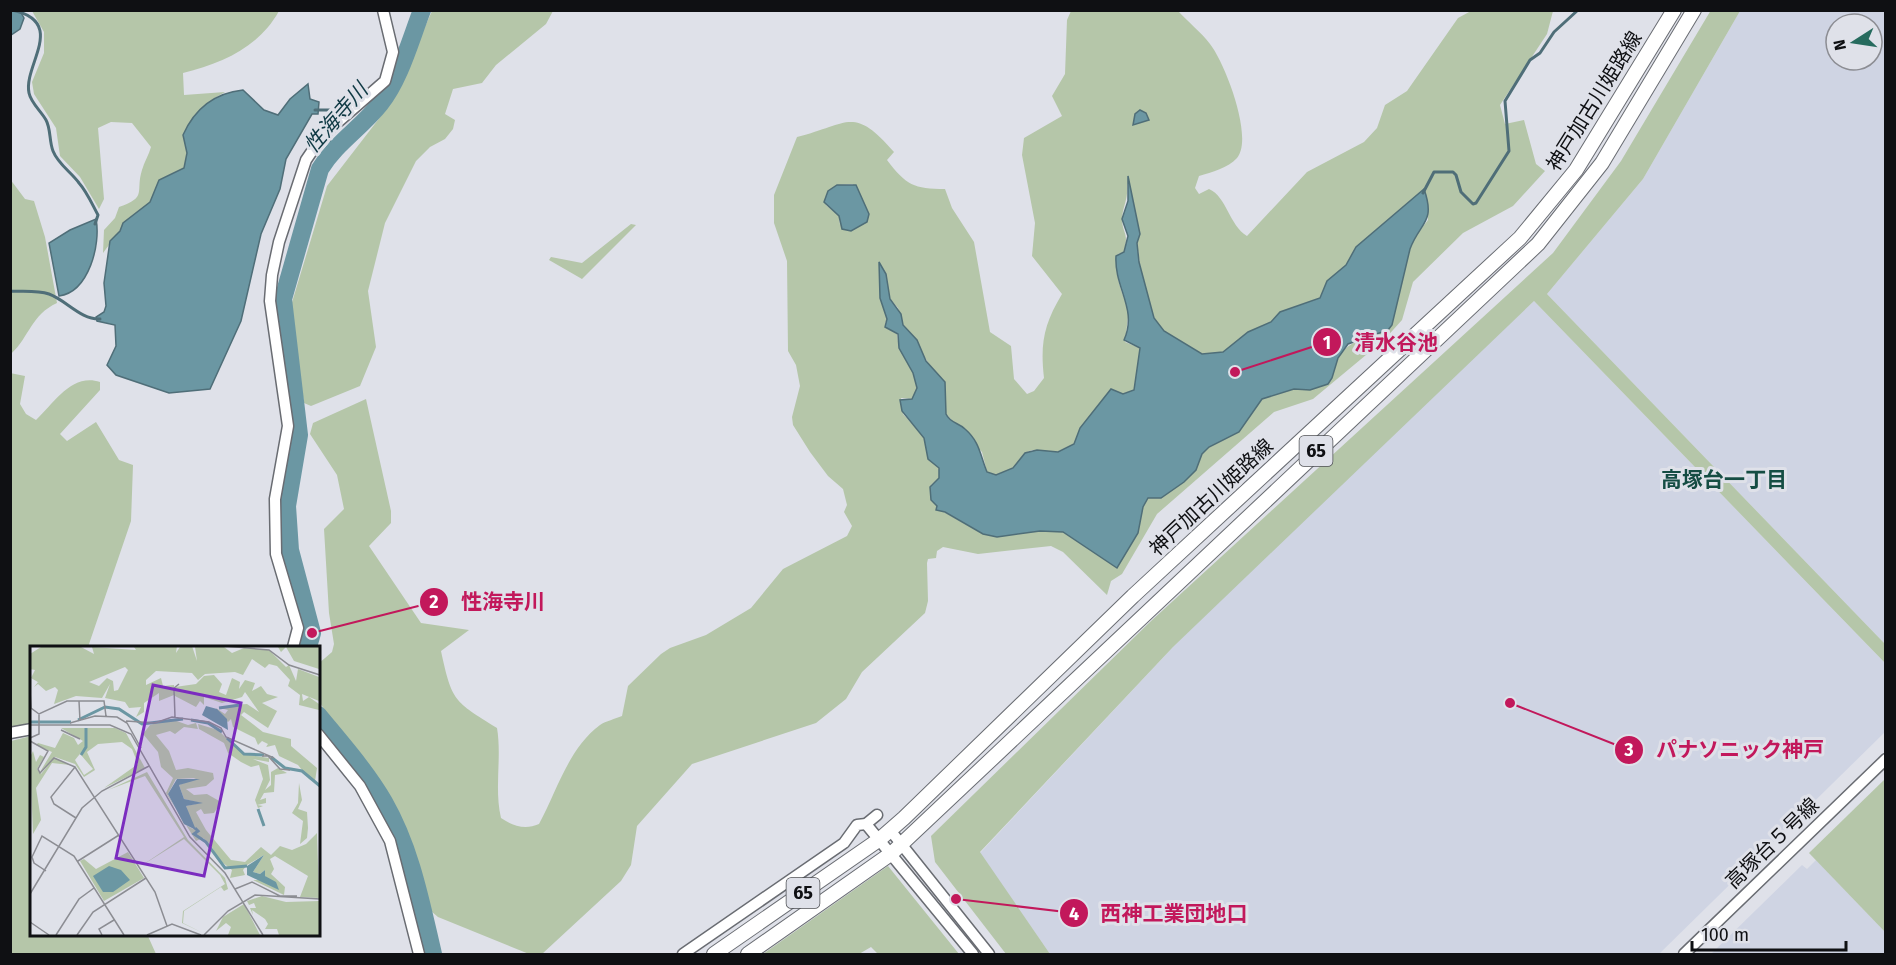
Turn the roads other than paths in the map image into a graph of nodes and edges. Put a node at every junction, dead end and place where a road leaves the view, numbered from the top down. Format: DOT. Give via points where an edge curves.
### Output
graph roads {
  1 [pos="383,10"];
  2 [pos="1674,10"];
  3 [pos="1694,10"];
  4 [pos="293,646"];
  5 [pos="30,729"];
  6 [pos="10,733"];
  7 [pos="320,736"];
  8 [pos="1886,759"];
  9 [pos="877,815"];
  10 [pos="866,824"];
  11 [pos="885,835"];
  12 [pos="896,848"];
  13 [pos="419,954"];
  14 [pos="683,954"];
  15 [pos="714,954"];
  16 [pos="748,954"];
  17 [pos="973,954"];
  18 [pos="989,954"];
  19 [pos="1684,954"];
  1 -- 4 [label="street" via="393,52 385,81 323,135 306,160 279,242 270,301 288,426 276,499 276,554 298,628"];
  2 -- 11 [label="main road, 神戸加古川姫路線 / 65" via="1576,170 1520,238 1133,596"];
  3 -- 12 [label="main road, 神戸加古川姫路線 / 65" via="1602,163 1538,243"];
  5 -- 6 [label="street"];
  7 -- 13 [label="street" via="360,786 390,841"];
  8 -- 19 [label="street, 高塚台５号線"];
  9 -- 10 [label="street"];
  10 -- 11 [label="street"];
  10 -- 14 [label="street" via="857,825 844,843"];
  11 -- 12 [label="street"];
  11 -- 15 [label="main road, 神戸加古川姫路線 / 65"];
  12 -- 16 [label="main road, 神戸加古川姫路線 / 65"];
  12 -- 17 [label="street"];
  12 -- 18 [label="street"];
}
